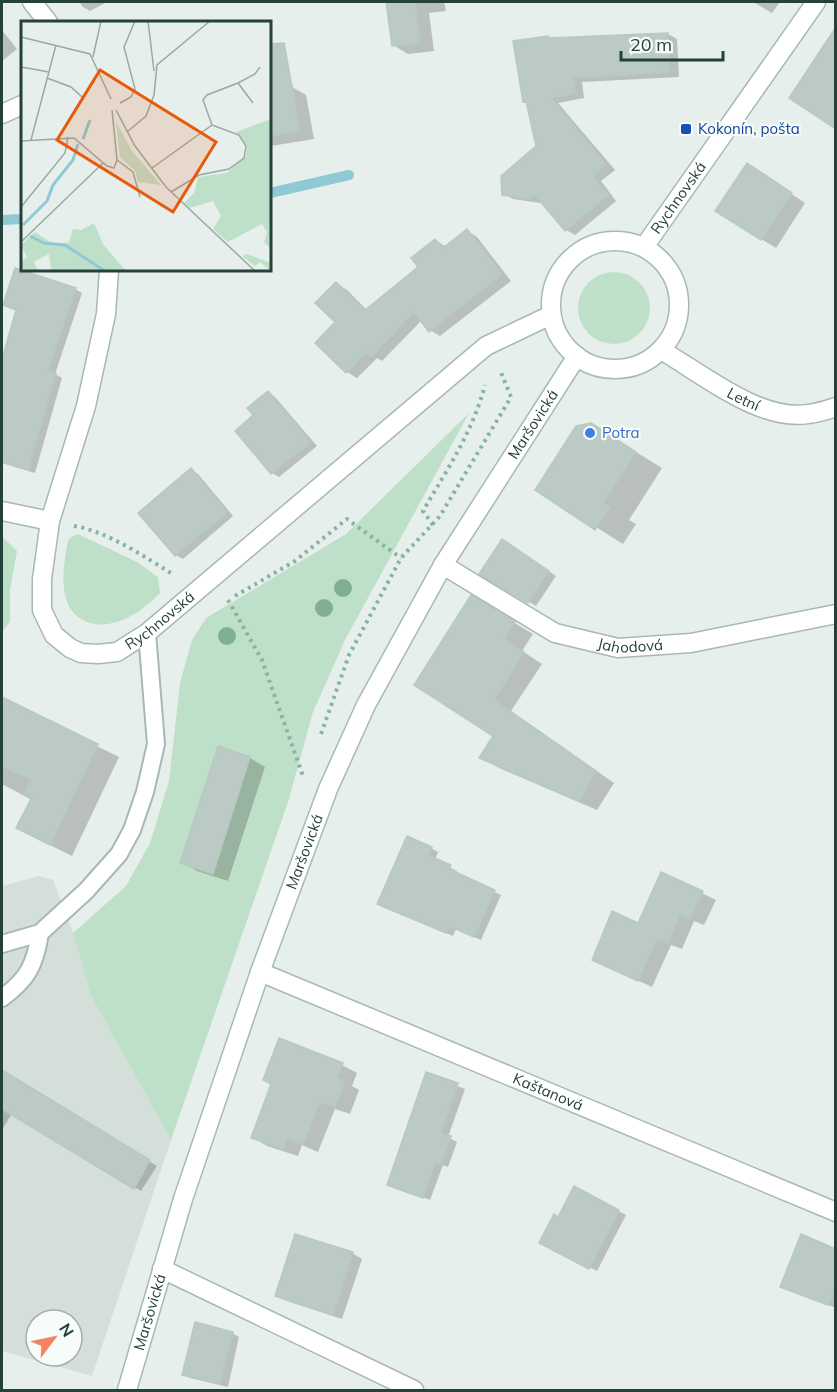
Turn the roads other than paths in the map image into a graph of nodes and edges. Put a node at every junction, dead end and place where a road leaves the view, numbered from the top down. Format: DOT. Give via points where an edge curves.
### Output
graph roads {
  1 [pos="32,2"];
  2 [pos="816,2"];
  3 [pos="47,21"];
  4 [pos="21,105"];
  5 [pos="2,114"];
  6 [pos="644,248"];
  7 [pos="109,272"];
  8 [pos="551,315"];
  9 [pos="660,350"];
  10 [pos="577,356"];
  11 [pos="836,407"];
  12 [pos="2,511"];
  13 [pos="50,521"];
  14 [pos="442,565"];
  15 [pos="836,614"];
  16 [pos="147,633"];
  17 [pos="40,933"];
  18 [pos="2,944"];
  19 [pos="260,972"];
  20 [pos="2,998"];
  21 [pos="836,1212"];
  22 [pos="162,1269"];
  23 [pos="127,1390"];
  24 [pos="414,1390"];
  1 -- 3 [label="street"];
  2 -- 6 [label="street, Rychnovská"];
  4 -- 5 [label="street"];
  6 -- 8 [label="street" via="605,241 586,247 570,259 558,276 551,294"];
  6 -- 9 [label="street" via="669,270 679,303 671,336"];
  7 -- 13 [label="street, Rychnovská" via="106,314 86,406"];
  8 -- 10 [label="street" via="560,338"];
  8 -- 16 [label="street, Rychnovská" via="486,346"];
  9 -- 10 [label="street" via="642,363 620,369 597,366"];
  9 -- 11 [label="street, Letní" via="747,403 806,415"];
  10 -- 14 [label="street, Maršovická"];
  12 -- 13 [label="street"];
  13 -- 16 [label="street, Rychnovská" via="42,610 54,635 70,648 98,654 117,652"];
  14 -- 15 [label="street, Jahodová" via="555,633 618,648 691,643"];
  14 -- 19 [label="street, Maršovická" via="366,705 317,818"];
  16 -- 17 [label="lane" via="156,744 132,830 119,854 86,891"];
  17 -- 18 [label="lane"];
  17 -- 20 [label="lane" via="37,956 28,973"];
  19 -- 21 [label="street, Kaštanová"];
  19 -- 22 [label="street, Maršovická"];
  22 -- 23 [label="street, Maršovická"];
  22 -- 24 [label="street"];
}
